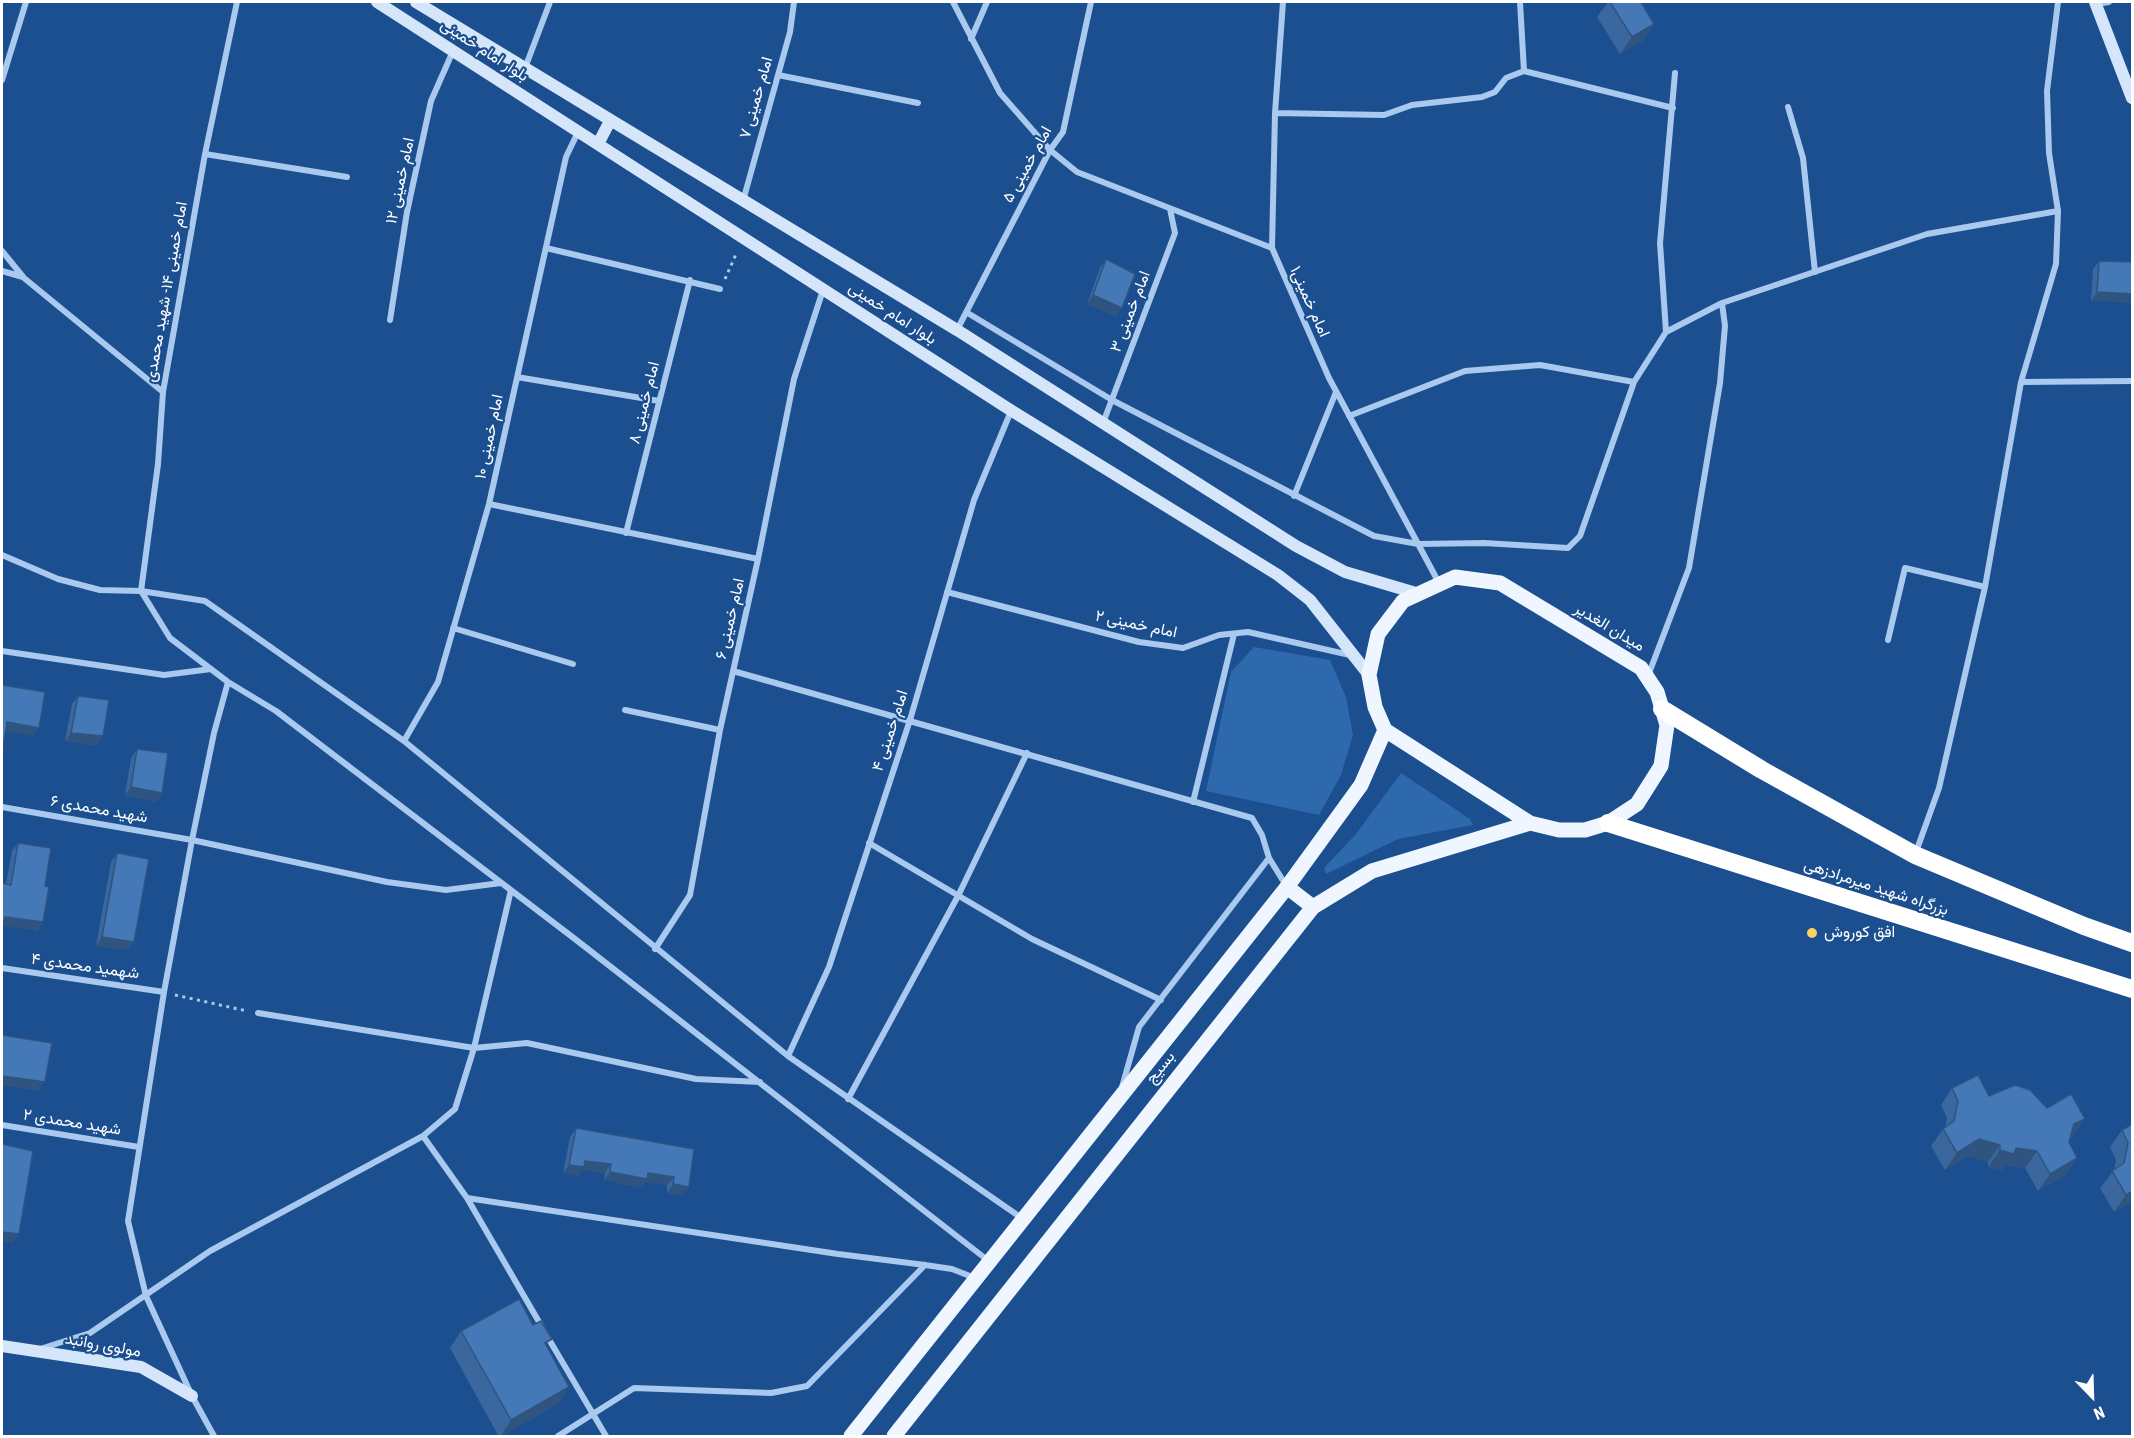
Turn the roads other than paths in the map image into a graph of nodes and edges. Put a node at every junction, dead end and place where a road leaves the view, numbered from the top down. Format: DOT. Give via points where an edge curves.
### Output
graph roads {
  1 [pos="26,2"];
  2 [pos="237,2"];
  3 [pos="377,2"];
  4 [pos="416,2"];
  5 [pos="550,2"];
  6 [pos="794,2"];
  7 [pos="953,2"];
  8 [pos="987,2"];
  9 [pos="1091,2"];
  10 [pos="1283,2"];
  11 [pos="1520,2"];
  12 [pos="2058,2"];
  13 [pos="2100,2"];
  14 [pos="971,40"];
  15 [pos="453,50"];
  16 [pos="524,69"];
  17 [pos="1524,71"];
  18 [pos="1675,73"];
  19 [pos="778,75"];
  20 [pos="2,80"];
  21 [pos="2133,98"];
  22 [pos="918,103"];
  23 [pos="1788,107"];
  24 [pos="1673,108"];
  25 [pos="1275,113"];
  26 [pos="610,121"];
  27 [pos="578,131"];
  28 [pos="598,144"];
  29 [pos="1050,150"];
  30 [pos="205,154"];
  31 [pos="347,177"];
  32 [pos="743,201"];
  33 [pos="1170,208"];
  34 [pos="2058,211"];
  35 [pos="546,248"];
  36 [pos="1272,248"];
  37 [pos="2,251"];
  38 [pos="2,271"];
  39 [pos="1815,272"];
  40 [pos="24,278"];
  41 [pos="690,280"];
  42 [pos="720,289"];
  43 [pos="823,289"];
  44 [pos="1722,303"];
  45 [pos="966,312"];
  46 [pos="390,320"];
  47 [pos="957,330"];
  48 [pos="1666,332"];
  49 [pos="517,377"];
  50 [pos="2133,381"];
  51 [pos="1634,382"];
  52 [pos="2021,382"];
  53 [pos="163,392"];
  54 [pos="1336,392"];
  55 [pos="1112,400"];
  56 [pos="659,401"];
  57 [pos="1012,411"];
  58 [pos="1349,416"];
  59 [pos="1103,423"];
  60 [pos="1294,496"];
  61 [pos="489,504"];
  62 [pos="626,532"];
  63 [pos="1418,544"];
  64 [pos="2,555"];
  65 [pos="758,559"];
  66 [pos="1439,584"];
  67 [pos="1985,587"];
  68 [pos="141,591"];
  69 [pos="947,592"];
  70 [pos="1416,593"];
  71 [pos="453,628"];
  72 [pos="1234,634"];
  73 [pos="1888,640"];
  74 [pos="2,651"];
  75 [pos="1354,656"];
  76 [pos="573,664"];
  77 [pos="211,669"];
  78 [pos="733,671"];
  79 [pos="1369,675"];
  80 [pos="1648,678"];
  81 [pos="228,682"];
  82 [pos="1662,709"];
  83 [pos="625,710"];
  84 [pos="910,720"];
  85 [pos="720,730"];
  86 [pos="1385,730"];
  87 [pos="404,741"];
  88 [pos="1027,753"];
  89 [pos="1192,802"];
  90 [pos="2,807"];
  91 [pos="1530,823"];
  92 [pos="1608,823"];
  93 [pos="192,840"];
  94 [pos="869,843"];
  95 [pos="1915,855"];
  96 [pos="1269,858"];
  97 [pos="501,883"];
  98 [pos="1287,887"];
  99 [pos="511,891"];
  100 [pos="958,896"];
  101 [pos="1313,907"];
  102 [pos="2133,943"];
  103 [pos="655,949"];
  104 [pos="2,968"];
  105 [pos="2133,989"];
  106 [pos="164,992"];
  107 [pos="1161,1000"];
  108 [pos="258,1013"];
  109 [pos="474,1048"];
  110 [pos="789,1056"];
  111 [pos="760,1082"];
  112 [pos="849,1099"];
  113 [pos="1118,1100"];
  114 [pos="2,1125"];
  115 [pos="423,1136"];
  116 [pos="139,1147"];
  117 [pos="467,1198"];
  118 [pos="1023,1220"];
  119 [pos="990,1262"];
  120 [pos="925,1265"];
  121 [pos="976,1279"];
  122 [pos="146,1296"];
  123 [pos="2,1346"];
  124 [pos="34,1351"];
  125 [pos="192,1396"];
  126 [pos="594,1416"];
  127 [pos="214,1437"];
  128 [pos="558,1437"];
  129 [pos="606,1437"];
  130 [pos="851,1437"];
  131 [pos="894,1437"];
  1 -- 20 [label="street"];
  2 -- 30 [label="street, امام خمینی ۱۴- شهید محمدی"];
  3 -- 15 [label="main road, بلوار امام خمینی"];
  4 -- 16 [label="main road, بلوار امام خمینی"];
  5 -- 16 [label="street"];
  6 -- 19 [label="street, امام خمینی ۷"];
  7 -- 14 [label="street"];
  8 -- 14 [label="street"];
  9 -- 29 [label="street, امام خمینی ۵" via="1063,132"];
  10 -- 25 [label="street, امام خمینی۱"];
  11 -- 17 [label="street"];
  12 -- 34 [label="street" via="2047,91 2049,153"];
  13 -- 21 [label="main road"];
  14 -- 29 [label="street" via="1000,93"];
  15 -- 27 [label="main road, بلوار امام خمینی"];
  15 -- 46 [label="street, امام خمینی ۱۲" via="431,101 407,212"];
  16 -- 26 [label="main road, بلوار امام خمینی"];
  17 -- 24 [label="street"];
  17 -- 25 [label="street" via="1506,78 1495,92 1482,97 1412,105 1384,115"];
  18 -- 24 [label="street"];
  19 -- 22 [label="street"];
  19 -- 32 [label="street, امام خمینی ۷"];
  23 -- 39 [label="street" via="1803,158"];
  24 -- 48 [label="street" via="1660,243"];
  25 -- 36 [label="street, امام خمینی۱"];
  26 -- 28 [label="main road"];
  26 -- 32 [label="main road, بلوار امام خمینی"];
  27 -- 28 [label="main road, بلوار امام خمینی"];
  27 -- 35 [label="street, امام خمینی ۱۰" via="566,157"];
  28 -- 43 [label="main road, بلوار امام خمینی"];
  29 -- 33 [label="street" via="1077,172"];
  29 -- 45 [label="street, امام خمینی ۵"];
  30 -- 31 [label="street"];
  30 -- 53 [label="street, امام خمینی ۱۴- شهید محمدی"];
  32 -- 47 [label="main road, بلوار امام خمینی"];
  33 -- 36 [label="street"];
  33 -- 55 [label="street, امام خمینی ۳" via="1175,233"];
  34 -- 39 [label="street" via="1927,234"];
  34 -- 52 [label="street" via="2056,264"];
  35 -- 41 [label="street"];
  35 -- 49 [label="street, امام خمینی ۱۰"];
  36 -- 54 [label="street, امام خمینی۱"];
  37 -- 40 [label="street"];
  38 -- 40 [label="street"];
  39 -- 44 [label="street"];
  40 -- 53 [label="street"];
  41 -- 42 [label="street"];
  41 -- 56 [label="street, امام خمینی ۸"];
  43 -- 57 [label="main road, بلوار امام خمینی"];
  43 -- 65 [label="street, امام خمینی ۶" via="794,380"];
  44 -- 48 [label="street"];
  44 -- 80 [label="street" via="1725,326 1720,384 1689,568"];
  45 -- 47 [label="street, امام خمینی ۵"];
  45 -- 55 [label="street"];
  47 -- 59 [label="main road, بلوار امام خمینی"];
  48 -- 51 [label="street"];
  49 -- 56 [label="street"];
  49 -- 61 [label="street, امام خمینی ۱۰"];
  50 -- 52 [label="street"];
  51 -- 58 [label="street" via="1540,365 1465,371"];
  51 -- 63 [label="street" via="1581,536 1568,548"];
  52 -- 67 [label="street"];
  53 -- 68 [label="street, امام خمینی ۱۴- شهید محمدی"];
  54 -- 58 [label="street, امام خمینی۱"];
  54 -- 60 [label="street"];
  55 -- 59 [label="street, امام خمینی ۳"];
  55 -- 60 [label="street"];
  56 -- 62 [label="street, امام خمینی ۸"];
  57 -- 69 [label="street, امام خمینی ۴" via="974,500"];
  57 -- 75 [label="main road, بلوار امام خمینی" via="1278,575 1310,600"];
  58 -- 63 [label="street, امام خمینی۱"];
  59 -- 70 [label="main road, بلوار امام خمینی" via="1296,546 1345,572"];
  60 -- 63 [label="street" via="1374,536"];
  61 -- 62 [label="street"];
  61 -- 71 [label="street, امام خمینی ۱۰"];
  62 -- 65 [label="street"];
  63 -- 66 [label="street, امام خمینی۱"];
  64 -- 68 [label="street" via="58,579 100,590"];
  65 -- 78 [label="street, امام خمینی ۶"];
  66 -- 70 [label="main road, میدان الغدیر"];
  66 -- 80 [label="main road, میدان الغدیر" via="1455,577 1500,583 1641,668"];
  67 -- 73 [label="street" via="1905,568"];
  67 -- 95 [label="street" via="1940,788"];
  68 -- 77 [label="street" via="170,638"];
  68 -- 87 [label="street" via="205,601"];
  69 -- 72 [label="street, امام خمینی ۲" via="1150,644 1183,648 1219,635"];
  69 -- 84 [label="street, امام خمینی ۴"];
  70 -- 79 [label="main road, میدان الغدیر" via="1403,600 1378,634"];
  71 -- 76 [label="street"];
  71 -- 87 [label="street, امام خمینی ۱۰" via="438,682"];
  72 -- 75 [label="street, امام خمینی ۲" via="1248,632"];
  72 -- 89 [label="street"];
  74 -- 77 [label="street" via="164,675"];
  75 -- 79 [label="main road, بلوار امام خمینی"];
  77 -- 81 [label="street"];
  78 -- 84 [label="street"];
  78 -- 85 [label="street, امام خمینی ۶"];
  79 -- 86 [label="main road, میدان الغدیر" via="1375,707"];
  80 -- 82 [label="main road, میدان الغدیر" via="1658,692"];
  81 -- 93 [label="street"];
  81 -- 97 [label="street" via="276,711"];
  82 -- 92 [label="main road, میدان الغدیر" via="1667,725 1661,766 1637,804"];
  82 -- 95 [label="highway"];
  83 -- 85 [label="street"];
  84 -- 88 [label="street"];
  84 -- 94 [label="street, امام خمینی ۴"];
  85 -- 103 [label="street, امام خمینی ۶" via="690,895"];
  86 -- 91 [label="main road, میدان الغدیر"];
  86 -- 98 [label="main road, بسیج" via="1361,785"];
  87 -- 103 [label="street"];
  88 -- 89 [label="street"];
  88 -- 100 [label="street"];
  89 -- 96 [label="street" via="1252,818"];
  90 -- 93 [label="street, شهید محمدی ۶"];
  91 -- 92 [label="main road, میدان الغدیر" via="1559,830 1585,830"];
  91 -- 101 [label="main road, بسیج" via="1372,871"];
  92 -- 105 [label="highway, بزرگراه شهید میرمرادزهی"];
  93 -- 97 [label="street, شهید محمدی ۶" via="427,888 447,890"];
  93 -- 106 [label="street"];
  94 -- 100 [label="street"];
  94 -- 110 [label="street, امام خمینی ۴" via="829,966"];
  95 -- 102 [label="highway"];
  96 -- 98 [label="street"];
  96 -- 107 [label="street"];
  97 -- 99 [label="street"];
  98 -- 101 [label="main road"];
  98 -- 113 [label="main road, بسیج"];
  99 -- 109 [label="street"];
  99 -- 111 [label="street"];
  100 -- 107 [label="street" via="1032,939"];
  100 -- 112 [label="street"];
  101 -- 131 [label="main road, بسیج"];
  103 -- 110 [label="street"];
  104 -- 106 [label="street, شهمید محمدی ۴"];
  106 -- 116 [label="street"];
  107 -- 113 [label="street" via="1139,1028"];
  108 -- 109 [label="street"];
  109 -- 111 [label="street" via="527,1043 696,1079"];
  109 -- 115 [label="street" via="455,1109"];
  110 -- 112 [label="street"];
  111 -- 119 [label="street"];
  112 -- 118 [label="street"];
  113 -- 118 [label="main road, بسیج"];
  114 -- 116 [label="street, شهید محمدی ۲"];
  115 -- 117 [label="street"];
  115 -- 122 [label="street" via="210,1251"];
  116 -- 122 [label="street" via="128,1221"];
  117 -- 120 [label="street"];
  117 -- 126 [label="street"];
  118 -- 119 [label="main road, بسیج"];
  119 -- 121 [label="main road, بسیج"];
  120 -- 121 [label="street" via="952,1269"];
  120 -- 126 [label="street" via="807,1386 771,1394 634,1388"];
  121 -- 130 [label="main road, بسیج"];
  122 -- 124 [label="street" via="90,1333"];
  122 -- 125 [label="street"];
  123 -- 124 [label="main road, مولوی روانبد"];
  124 -- 125 [label="main road, مولوی روانبد" via="141,1367"];
  125 -- 127 [label="street"];
  126 -- 128 [label="street"];
  126 -- 129 [label="street"];
}
